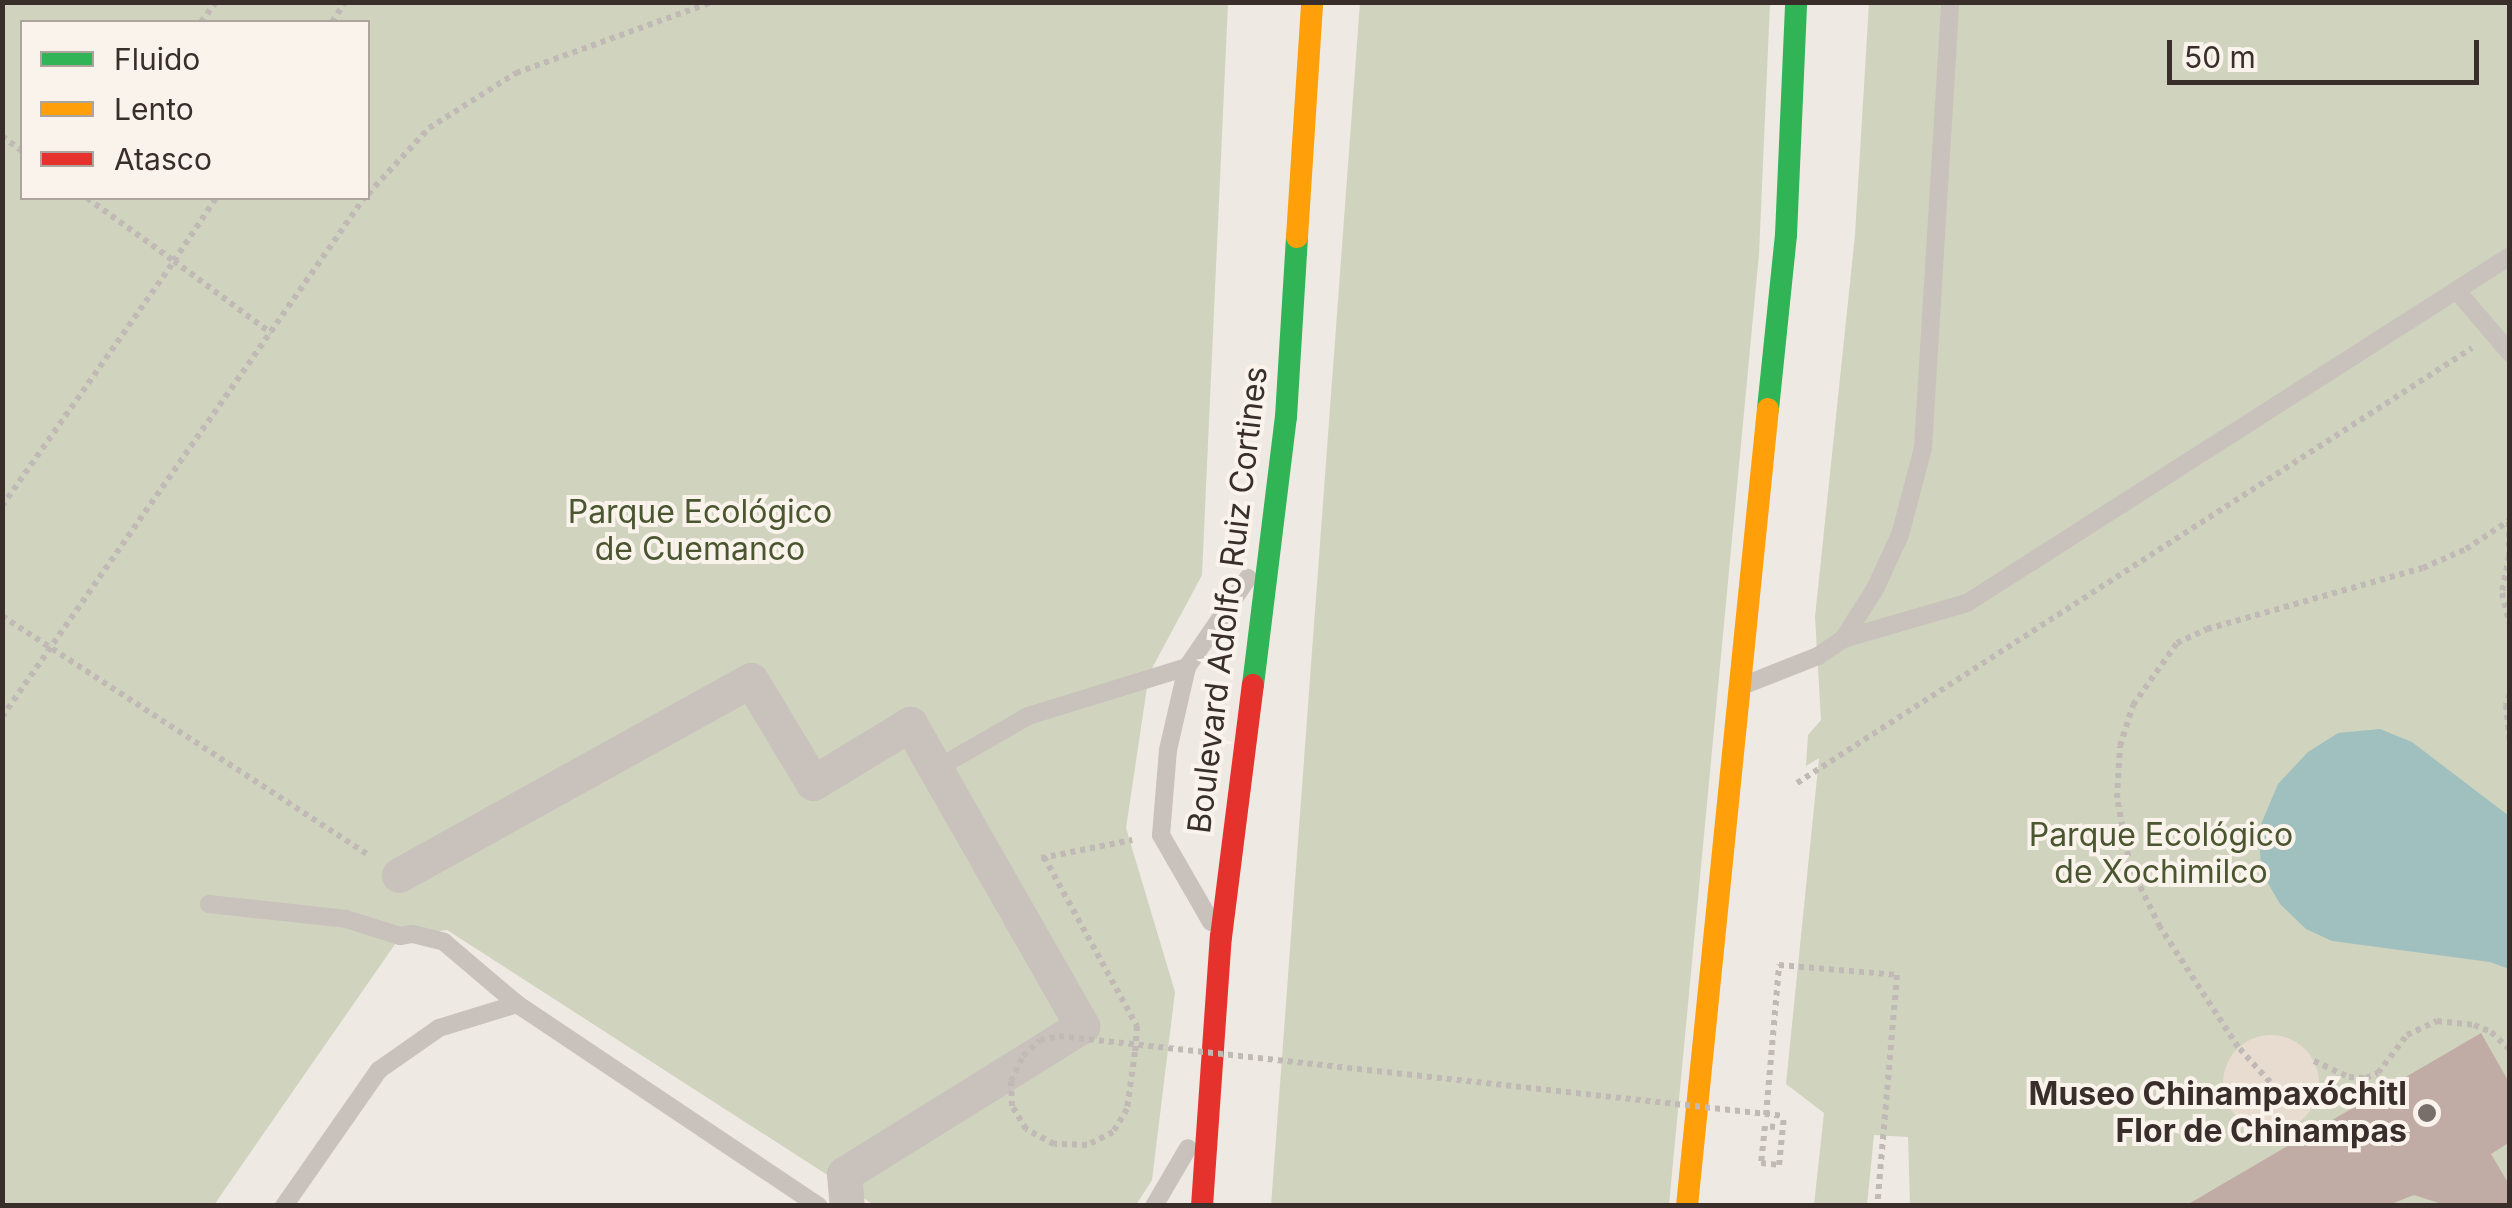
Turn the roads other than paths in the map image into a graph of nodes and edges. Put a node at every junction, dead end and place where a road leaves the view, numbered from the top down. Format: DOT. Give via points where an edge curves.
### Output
graph roads {
  1 [pos="1312,2"];
  2 [pos="1796,2"];
  3 [pos="1950,2"];
  4 [pos="2510,256"];
  5 [pos="2457,291"];
  6 [pos="2510,354"];
  7 [pos="1268,548"];
  8 [pos="1843,639"];
  9 [pos="1188,668"];
  10 [pos="1741,687"];
  11 [pos="936,769"];
  12 [pos="398,875"];
  13 [pos="208,904"];
  14 [pos="1221,937"];
  15 [pos="518,1004"];
  16 [pos="1208,1114"];
  17 [pos="284,1206"];
  18 [pos="820,1206"];
  19 [pos="847,1206"];
  20 [pos="1154,1206"];
  21 [pos="1202,1206"];
  22 [pos="1687,1206"];
  1 -- 7 [label="highway, Boulevard Adolfo Ruiz Cortines" via="1286,418"];
  2 -- 10 [label="highway" via="1786,235"];
  3 -- 8 [label="lane" via="1923,448 1900,536"];
  4 -- 5 [label="lane"];
  5 -- 6 [label="lane"];
  5 -- 8 [label="lane" via="1967,603"];
  7 -- 9 [label="lane"];
  7 -- 14 [label="highway, Boulevard Adolfo Ruiz Cortines"];
  8 -- 10 [label="lane"];
  9 -- 11 [label="lane" via="1028,716"];
  9 -- 14 [label="lane" via="1168,750 1160,835"];
  10 -- 22 [label="highway"];
  11 -- 12 [label="street" via="910,724 813,784 751,680"];
  11 -- 19 [label="street" via="1082,1026 844,1174"];
  13 -- 15 [label="lane" via="346,918 444,942"];
  14 -- 16 [label="highway, Boulevard Adolfo Ruiz Cortines"];
  15 -- 17 [label="lane" via="439,1028 379,1070"];
  15 -- 18 [label="lane"];
  16 -- 20 [label="lane"];
  16 -- 21 [label="highway, Boulevard Adolfo Ruiz Cortines"];
}
